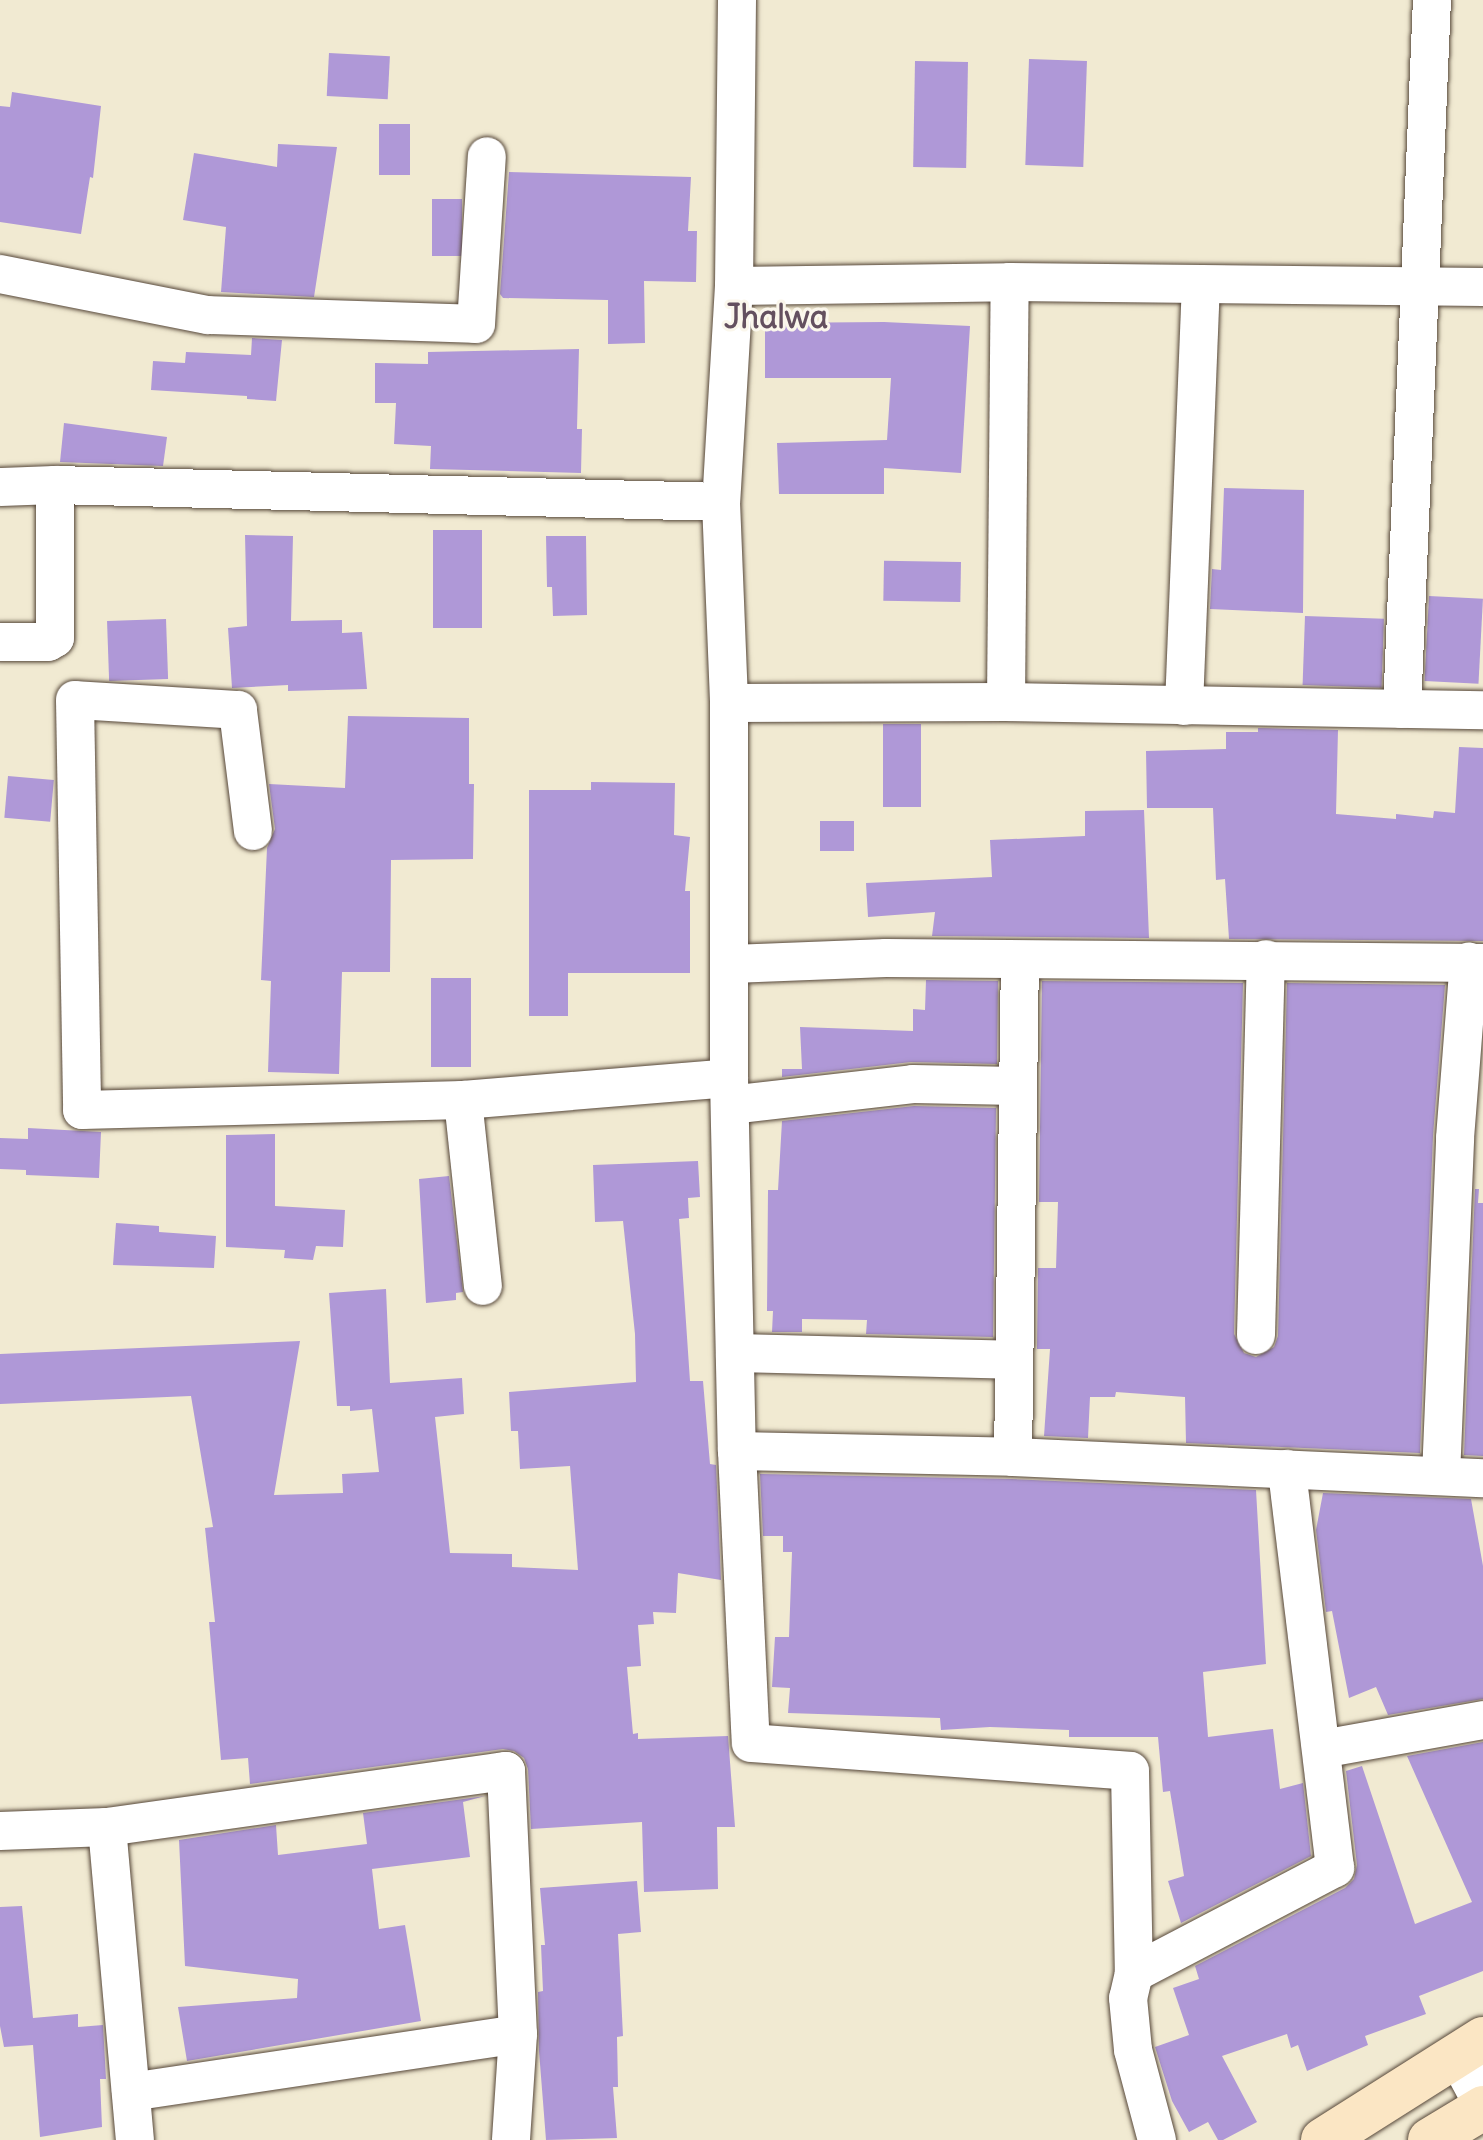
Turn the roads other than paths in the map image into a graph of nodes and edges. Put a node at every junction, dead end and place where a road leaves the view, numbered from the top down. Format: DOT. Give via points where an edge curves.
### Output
graph roads {
  1 [pos="737,0"];
  2 [pos="1432,0"];
  3 [pos="487,156"];
  4 [pos="0,274"];
  5 [pos="1010,282"];
  6 [pos="1201,284"];
  7 [pos="734,286"];
  8 [pos="1417,286"];
  9 [pos="1483,287"];
  10 [pos="55,485"];
  11 [pos="0,487"];
  12 [pos="721,502"];
  13 [pos="0,642"];
  14 [pos="1006,702"];
  15 [pos="729,703"];
  16 [pos="1184,706"];
  17 [pos="1402,709"];
  18 [pos="1483,710"];
  19 [pos="253,831"];
  20 [pos="1266,959"];
  21 [pos="1020,961"];
  22 [pos="1476,962"];
  23 [pos="732,964"];
  24 [pos="1017,1086"];
  25 [pos="729,1092"];
  26 [pos="463,1100"];
  27 [pos="483,1286"];
  28 [pos="1256,1335"];
  29 [pos="735,1353"];
  30 [pos="1013,1360"];
  31 [pos="737,1451"];
  32 [pos="1013,1457"];
  33 [pos="1287,1469"];
  34 [pos="1441,1476"];
  35 [pos="1483,1480"];
  36 [pos="1483,1489"];
  37 [pos="1483,1720"];
  38 [pos="1322,1749"];
  39 [pos="107,1827"];
  40 [pos="0,1831"];
  41 [pos="1134,1973"];
  42 [pos="518,2034"];
  43 [pos="1470,2048"];
  44 [pos="131,2092"];
  45 [pos="1483,2106"];
  46 [pos="135,2140"];
  47 [pos="511,2140"];
  48 [pos="1157,2140"];
  49 [pos="1323,2140"];
  50 [pos="1430,2140"];
  1 -- 7 [label="street"];
  2 -- 8 [label="street"];
  3 -- 4 [label="street" via="476,324 208,315"];
  5 -- 6 [label="street"];
  5 -- 7 [label="street"];
  5 -- 14 [label="street"];
  6 -- 8 [label="street"];
  6 -- 16 [label="street"];
  7 -- 12 [label="street"];
  8 -- 9 [label="street"];
  8 -- 17 [label="street"];
  10 -- 11 [label="street"];
  10 -- 12 [label="street"];
  10 -- 13 [label="street" via="55,638"];
  12 -- 15 [label="street"];
  14 -- 15 [label="street"];
  14 -- 16 [label="street"];
  15 -- 23 [label="street"];
  16 -- 17 [label="street"];
  17 -- 18 [label="street"];
  19 -- 26 [label="street" via="238,710 75,700 82,1110"];
  20 -- 21 [label="street"];
  20 -- 22 [label="street"];
  20 -- 28 [label="street"];
  21 -- 23 [label="street" via="886,958"];
  21 -- 24 [label="street"];
  22 -- 34 [label="street" via="1455,1138"];
  23 -- 25 [label="street"];
  24 -- 25 [label="street" via="913,1084"];
  24 -- 30 [label="street"];
  25 -- 26 [label="street"];
  25 -- 29 [label="street"];
  26 -- 27 [label="street"];
  29 -- 30 [label="street"];
  29 -- 31 [label="street"];
  30 -- 32 [label="street"];
  31 -- 32 [label="street"];
  31 -- 41 [label="street" via="751,1743 1130,1771"];
  32 -- 33 [label="street"];
  33 -- 34 [label="street"];
  33 -- 38 [label="street"];
  34 -- 35 [label="street"];
  35 -- 36 [label="street"];
  37 -- 38 [label="street"];
  38 -- 41 [label="street" via="1335,1868"];
  39 -- 40 [label="street"];
  39 -- 42 [label="street" via="506,1771"];
  39 -- 44 [label="street"];
  41 -- 48 [label="street" via="1128,1998 1133,2050"];
  42 -- 44 [label="street"];
  42 -- 47 [label="street"];
  43 -- 45 [label="street"];
  43 -- 49 [label="main road"];
  44 -- 46 [label="street"];
  45 -- 50 [label="main road"];
}
